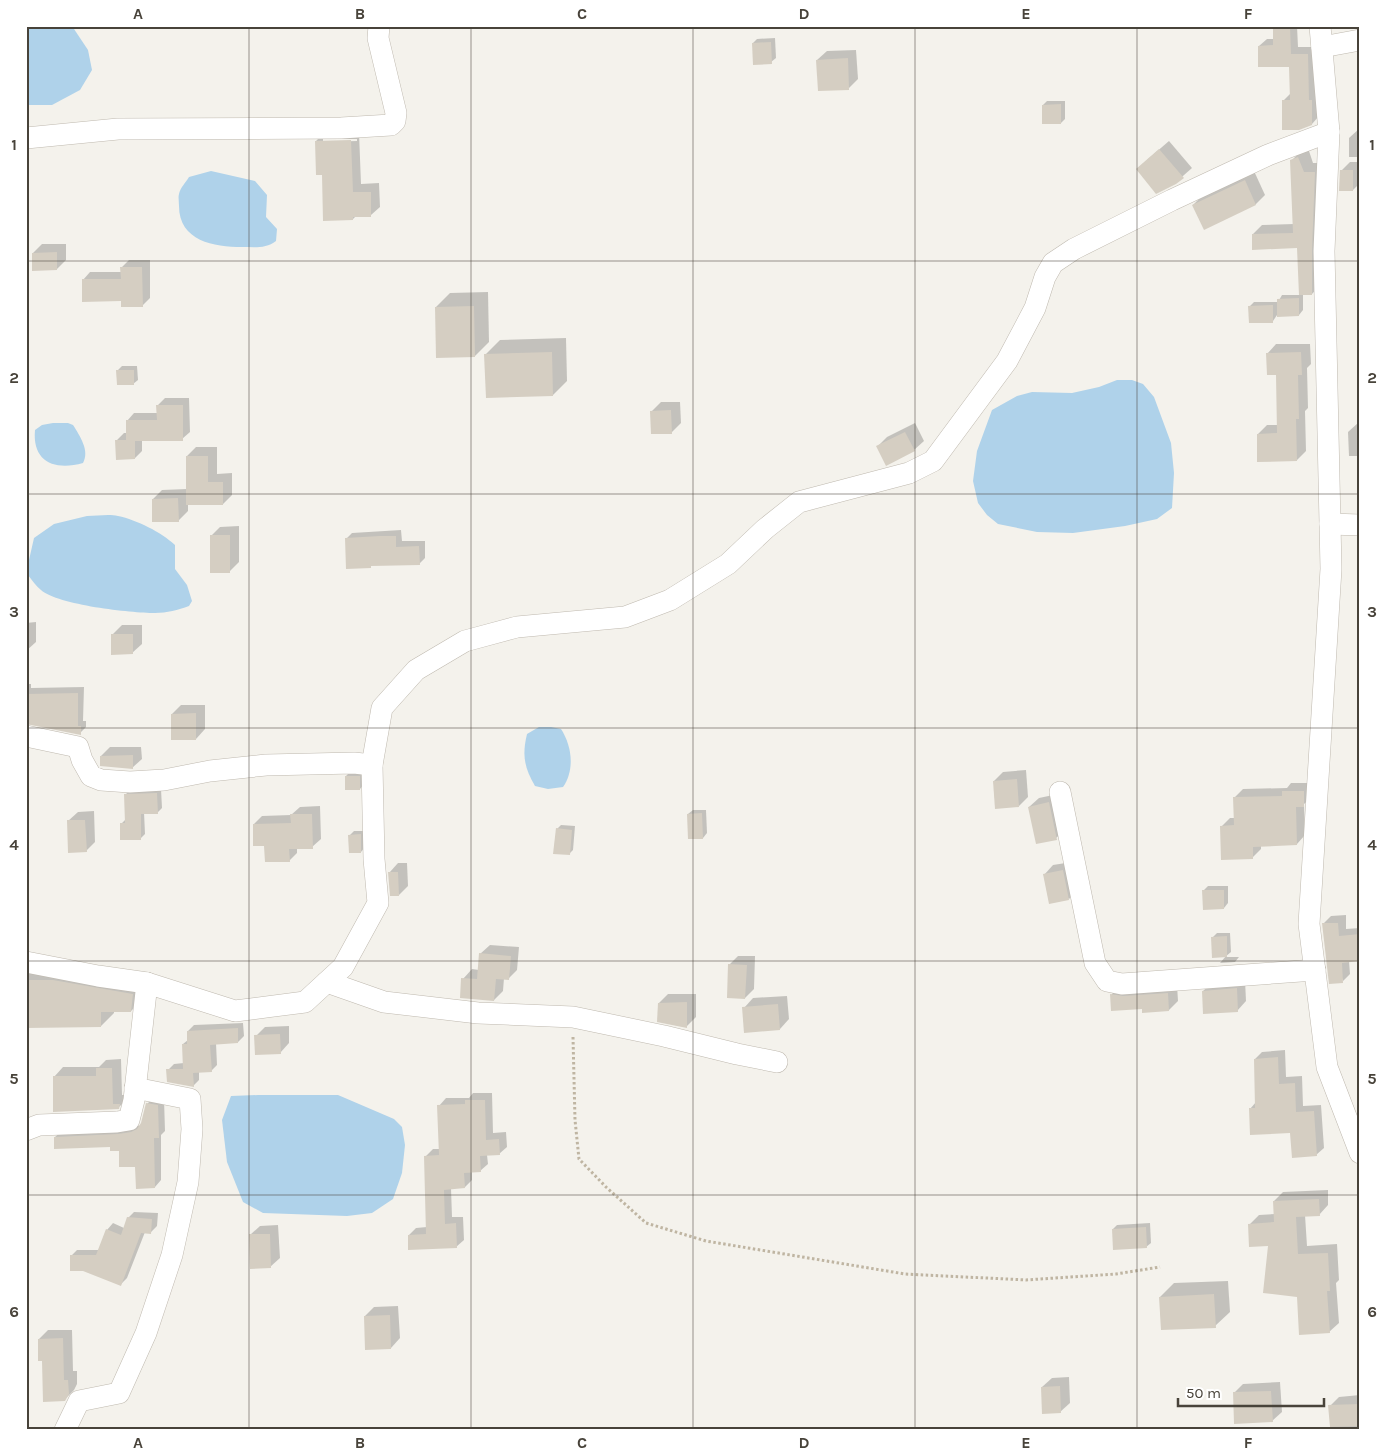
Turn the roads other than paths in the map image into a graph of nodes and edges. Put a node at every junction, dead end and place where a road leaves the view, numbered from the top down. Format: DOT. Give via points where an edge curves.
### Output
graph roads {
  1 [pos="379,26"];
  2 [pos="1320,26"];
  3 [pos="1360,40"];
  4 [pos="1322,47"];
  5 [pos="1329,132"];
  6 [pos="26,138"];
  7 [pos="1330,524"];
  8 [pos="1360,525"];
  9 [pos="26,736"];
  10 [pos="372,765"];
  11 [pos="1060,792"];
  12 [pos="26,962"];
  13 [pos="1315,970"];
  14 [pos="327,982"];
  15 [pos="146,983"];
  16 [pos="777,1062"];
  17 [pos="135,1088"];
  18 [pos="26,1130"];
  19 [pos="1360,1153"];
  20 [pos="65,1430"];
  1 -- 6 [label="street" via="378,38 396,113 391,125 118,129"];
  2 -- 4 [label="street"];
  3 -- 4 [label="street"];
  4 -- 5 [label="street"];
  5 -- 7 [label="street" via="1324,251"];
  5 -- 10 [label="street" via="1268,155 1172,200 1074,249 1053,263 1035,308 1007,361 933,461 909,473 798,502 728,564 670,600 625,617 517,627 465,641 416,670 382,708"];
  7 -- 8 [label="street"];
  7 -- 13 [label="street" via="1331,569 1309,924"];
  9 -- 10 [label="street" via="78,747 92,776 101,780 164,780 266,765"];
  10 -- 14 [label="street" via="378,903 343,967"];
  11 -- 13 [label="street" via="1095,963 1107,981 1122,984"];
  12 -- 15 [label="street"];
  13 -- 19 [label="street" via="1328,1067"];
  14 -- 15 [label="street" via="305,1002 235,1010"];
  14 -- 16 [label="street" via="384,1002 478,1013 573,1017"];
  15 -- 17 [label="street"];
  17 -- 18 [label="street" via="129,1120 39,1125"];
  17 -- 20 [label="street" via="190,1100 192,1129 188,1182 172,1255 146,1333 119,1393 79,1401"];
}
